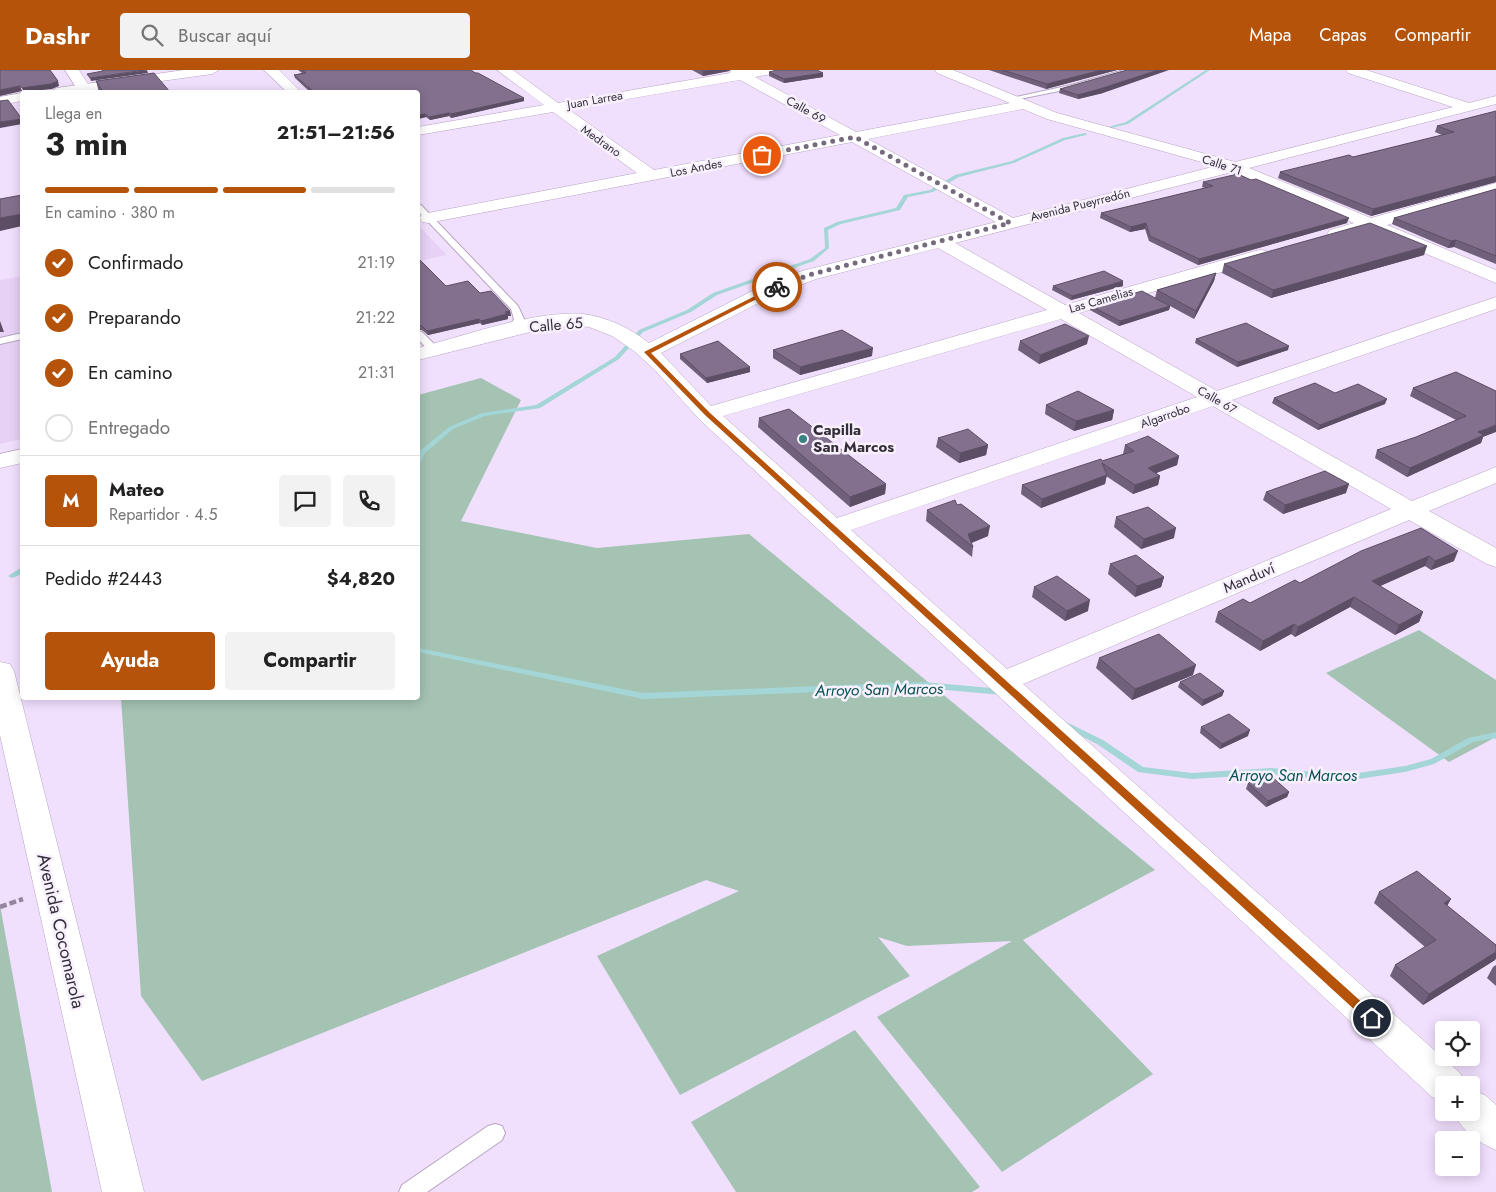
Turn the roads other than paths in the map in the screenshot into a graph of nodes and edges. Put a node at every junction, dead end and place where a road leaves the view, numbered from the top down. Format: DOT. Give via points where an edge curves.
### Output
graph roads {
  1 [pos="72,70"];
  2 [pos="212,70"];
  3 [pos="271,70"];
  4 [pos="504,70"];
  5 [pos="772,70"];
  6 [pos="942,70"];
  7 [pos="1131,70"];
  8 [pos="1353,70"];
  9 [pos="738,73"];
  10 [pos="84,90"];
  11 [pos="91,90"];
  12 [pos="292,90"];
  13 [pos="20,98"];
  14 [pos="1496,100"];
  15 [pos="0,101"];
  16 [pos="1016,102"];
  17 [pos="1468,106"];
  18 [pos="554,107"];
  19 [pos="1496,115"];
  20 [pos="420,131"];
  21 [pos="855,137"];
  22 [pos="1232,166"];
  23 [pos="651,176"];
  24 [pos="1496,188"];
  25 [pos="423,213"];
  26 [pos="1010,223"];
  27 [pos="1370,224"];
  28 [pos="1314,240"];
  29 [pos="939,241"];
  30 [pos="1277,250"];
  31 [pos="1496,277"];
  32 [pos="1496,303"];
  33 [pos="1061,311"];
  34 [pos="514,329"];
  35 [pos="20,336"];
  36 [pos="420,338"];
  37 [pos="0,341"];
  38 [pos="638,346"];
  39 [pos="426,352"];
  40 [pos="1215,399"];
  41 [pos="707,414"];
  42 [pos="20,456"];
  43 [pos="0,461"];
  44 [pos="1496,474"];
  45 [pos="1409,510"];
  46 [pos="833,528"];
  47 [pos="1496,560"];
  48 [pos="0,671"];
  49 [pos="1002,682"];
  50 [pos="1436,1076"];
  51 [pos="1480,1116"];
  52 [pos="1496,1131"];
  53 [pos="496,1133"];
  54 [pos="122,1192"];
  55 [pos="409,1192"];
  1 -- 10 [label="street"];
  2 -- 11 [label="street"];
  3 -- 12 [label="street"];
  4 -- 18 [label="street, Medrano"];
  5 -- 9 [label="street, Juan Larrea"];
  6 -- 16 [label="street, Calle 71"];
  7 -- 16 [label="lane"];
  8 -- 17 [label="street"];
  9 -- 18 [label="street, Juan Larrea"];
  9 -- 21 [label="street, Calle 69"];
  13 -- 15 [label="street"];
  14 -- 17 [label="street, Avenida Pueyrredón"];
  16 -- 21 [label="street, Los Andes"];
  16 -- 22 [label="street, Calle 71" via="1052,116"];
  17 -- 19 [label="street"];
  17 -- 22 [label="street, Avenida Pueyrredón"];
  18 -- 20 [label="street, Juan Larrea"];
  18 -- 23 [label="street, Medrano"];
  21 -- 23 [label="street, Los Andes"];
  21 -- 26 [label="street, Calle 69"];
  22 -- 26 [label="street, Avenida Pueyrredón"];
  22 -- 27 [label="street, Calle 71"];
  23 -- 25 [label="street, Los Andes"];
  24 -- 27 [label="street"];
  25 -- 34 [label="lane" via="515,308 519,319"];
  26 -- 29 [label="street, Avenida Pueyrredón"];
  27 -- 28 [label="street"];
  27 -- 31 [label="street, Calle 71"];
  29 -- 33 [label="street, Calle 67"];
  29 -- 38 [label="street, Avenida Pueyrredón" via="809,275"];
  30 -- 33 [label="street, Las Camelias"];
  32 -- 40 [label="street, Algarrobo"];
  33 -- 40 [label="street, Calle 67"];
  33 -- 41 [label="street, Las Camelias"];
  34 -- 38 [label="street, Calle 65" via="578,320 605,327"];
  34 -- 39 [label="street"];
  35 -- 37 [label="lane"];
  36 -- 39 [label="lane"];
  38 -- 41 [label="street, Calle 65"];
  40 -- 45 [label="street, Calle 67"];
  40 -- 46 [label="street, Algarrobo"];
  41 -- 46 [label="street, Calle 65"];
  42 -- 43 [label="street"];
  44 -- 45 [label="street, Manduví"];
  45 -- 47 [label="street, Calle 67"];
  45 -- 49 [label="street, Manduví"];
  46 -- 49 [label="street, Calle 65"];
  48 -- 54 [label="street, Avenida Cocomarola"];
  49 -- 50 [label="street, Calle 65"];
  51 -- 52 [label="street"];
  53 -- 55 [label="lane"];
}
